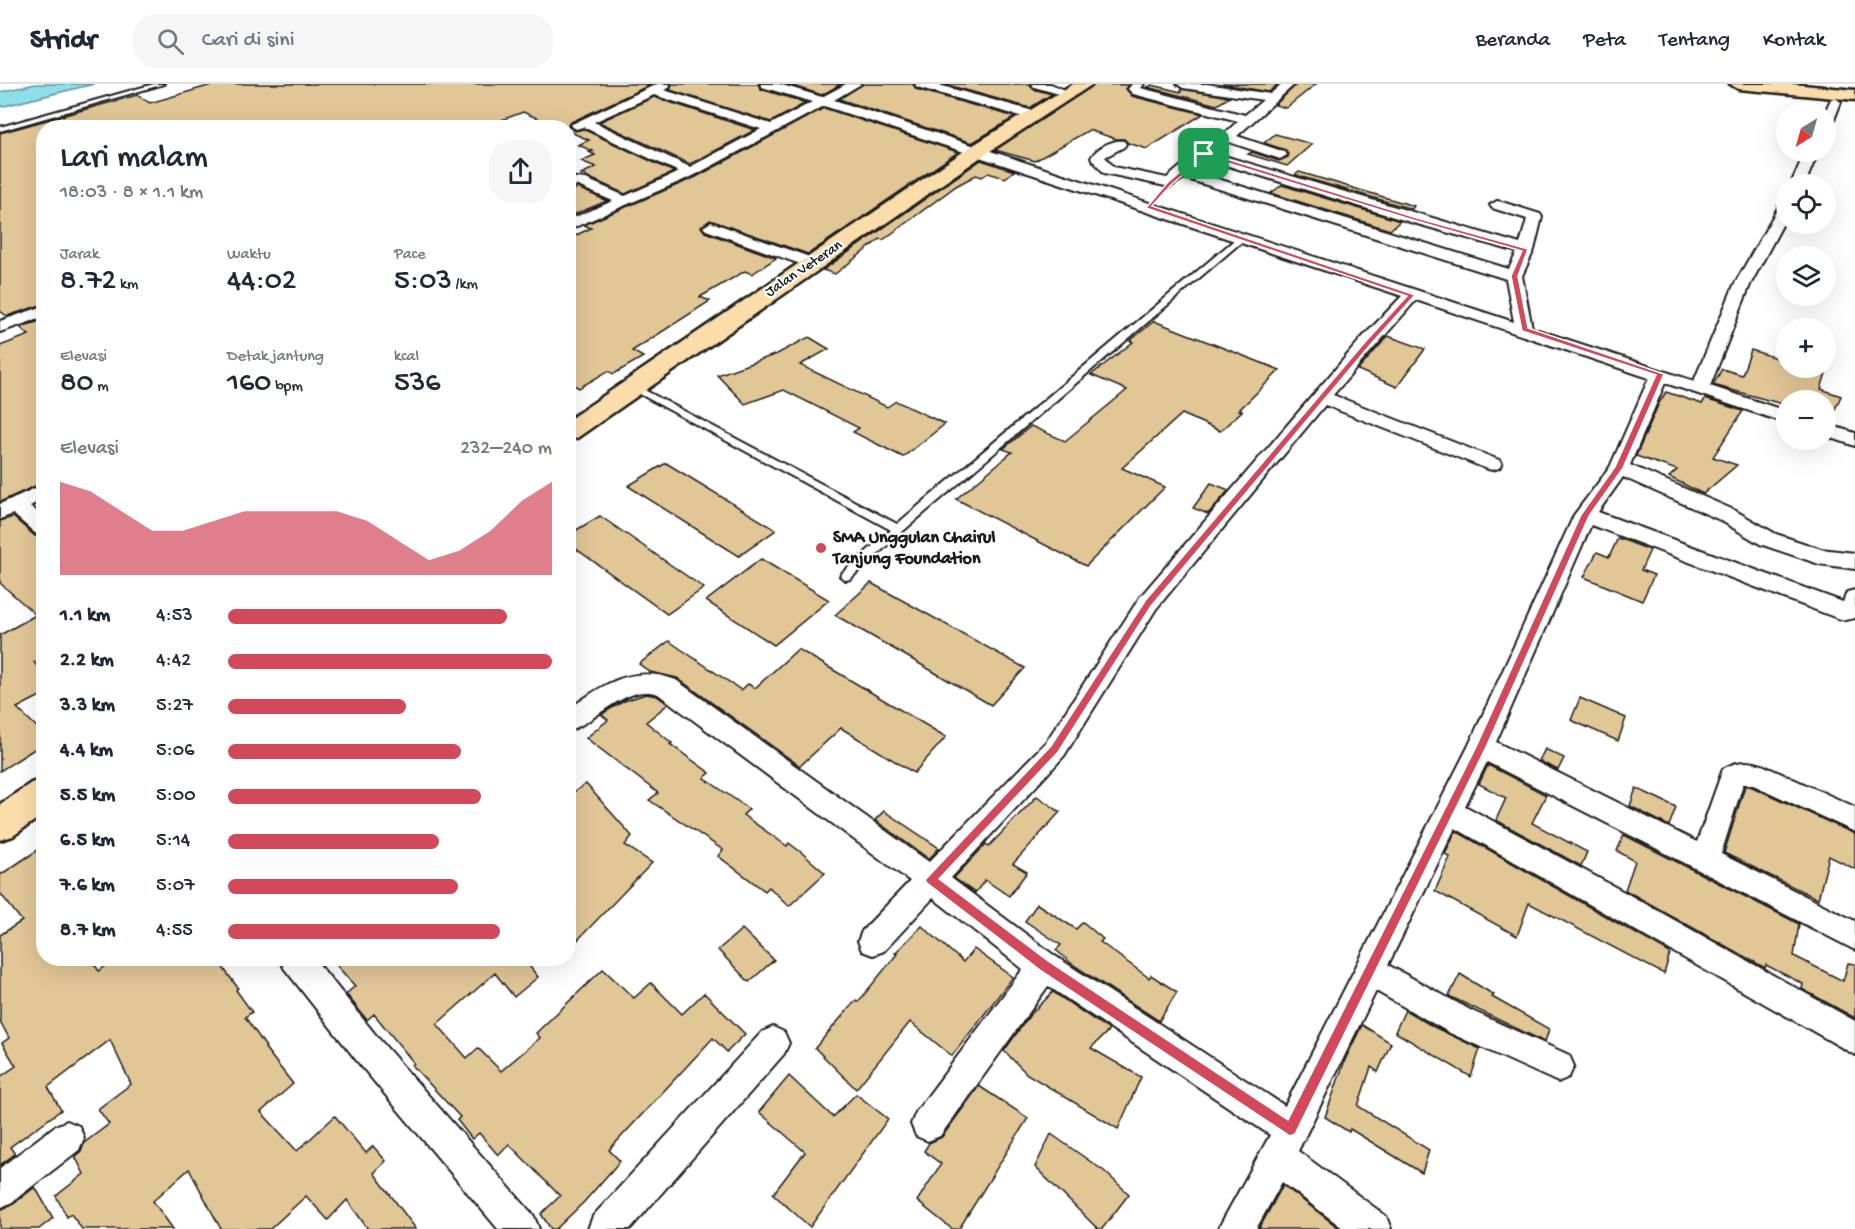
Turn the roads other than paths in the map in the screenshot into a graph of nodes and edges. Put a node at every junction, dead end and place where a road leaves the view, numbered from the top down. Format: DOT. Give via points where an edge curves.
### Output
graph roads {
  1 [pos="161,84"];
  2 [pos="668,84"];
  3 [pos="766,84"];
  4 [pos="855,84"];
  5 [pos="921,84"];
  6 [pos="1038,84"];
  7 [pos="1085,84"];
  8 [pos="1138,84"];
  9 [pos="1183,84"];
  10 [pos="1289,84"];
  11 [pos="1738,84"];
  12 [pos="1810,84"];
  13 [pos="1064,87"];
  14 [pos="1855,88"];
  15 [pos="652,90"];
  16 [pos="1855,95"];
  17 [pos="1274,98"];
  18 [pos="821,102"];
  19 [pos="1189,102"];
  20 [pos="1037,112"];
  21 [pos="1249,120"];
  22 [pos="584,122"];
  23 [pos="576,125"];
  24 [pos="771,128"];
  25 [pos="0,129"];
  26 [pos="1228,137"];
  27 [pos="1119,144"];
  28 [pos="977,151"];
  29 [pos="1204,154"];
  30 [pos="1280,156"];
  31 [pos="690,172"];
  32 [pos="1183,173"];
  33 [pos="576,182"];
  34 [pos="1170,183"];
  35 [pos="623,201"];
  36 [pos="1497,206"];
  37 [pos="1148,207"];
  38 [pos="576,222"];
  39 [pos="1776,224"];
  40 [pos="711,226"];
  41 [pos="1242,238"];
  42 [pos="1526,250"];
  43 [pos="812,263"];
  44 [pos="1514,276"];
  45 [pos="1412,295"];
  46 [pos="36,314"];
  47 [pos="0,327"];
  48 [pos="1524,329"];
  49 [pos="1660,374"];
  50 [pos="632,387"];
  51 [pos="1700,388"];
  52 [pos="1323,398"];
  53 [pos="1776,414"];
  54 [pos="576,426"];
  55 [pos="1836,433"];
  56 [pos="1855,440"];
  57 [pos="1492,464"];
  58 [pos="1619,468"];
  59 [pos="36,494"];
  60 [pos="8,508"];
  61 [pos="1585,515"];
  62 [pos="36,524"];
  63 [pos="898,529"];
  64 [pos="1855,561"];
  65 [pos="846,576"];
  66 [pos="1855,598"];
  67 [pos="576,718"];
  68 [pos="1481,747"];
  69 [pos="36,799"];
  70 [pos="1449,811"];
  71 [pos="1855,820"];
  72 [pos="0,824"];
  73 [pos="1706,858"];
  74 [pos="931,880"];
  75 [pos="1855,936"];
  76 [pos="873,941"];
  77 [pos="301,966"];
  78 [pos="1044,966"];
  79 [pos="1369,969"];
  80 [pos="1855,1039"];
  81 [pos="773,1043"];
  82 [pos="1558,1066"];
  83 [pos="928,1124"];
  84 [pos="67,1138"];
  85 [pos="1284,1143"];
  86 [pos="0,1190"];
  87 [pos="521,1229"];
  88 [pos="606,1229"];
  89 [pos="1236,1229"];
  90 [pos="1373,1229"];
  1 -- 25 [label="lane"];
  2 -- 15 [label="street"];
  3 -- 18 [label="street"];
  4 -- 18 [label="street"];
  5 -- 20 [label="street"];
  6 -- 13 [label="street"];
  7 -- 20 [label="main road, Jalan Veteran"];
  8 -- 19 [label="street" via="1135,90"];
  9 -- 17 [label="street"];
  9 -- 19 [label="street" via="1193,94"];
  10 -- 17 [label="street"];
  11 -- 16 [label="main road"];
  12 -- 14 [label="main road"];
  13 -- 20 [label="main road, Jalan Veteran"];
  15 -- 22 [label="street"];
  15 -- 24 [label="street"];
  17 -- 21 [label="street"];
  18 -- 24 [label="street"];
  18 -- 28 [label="street"];
  19 -- 21 [label="street" via="1190,106"];
  20 -- 28 [label="main road, Jalan Veteran"];
  21 -- 26 [label="street"];
  22 -- 23 [label="street"];
  22 -- 31 [label="street"];
  24 -- 31 [label="street"];
  26 -- 29 [label="street"];
  26 -- 30 [label="street"];
  27 -- 34 [label="street" via="1099,155 1109,170"];
  28 -- 37 [label="street"];
  28 -- 43 [label="main road, Jalan Veteran"];
  29 -- 32 [label="street"];
  29 -- 42 [label="street"];
  31 -- 35 [label="street"];
  32 -- 34 [label="street"];
  32 -- 44 [label="street"];
  33 -- 35 [label="street"];
  34 -- 37 [label="street"];
  35 -- 38 [label="street"];
  36 -- 42 [label="street" via="1535,217"];
  37 -- 41 [label="street"];
  39 -- 51 [label="street" via="1742,285"];
  40 -- 43 [label="street"];
  41 -- 45 [label="street"];
  41 -- 63 [label="lane"];
  42 -- 44 [label="street"];
  43 -- 50 [label="main road, Jalan Veteran"];
  44 -- 48 [label="street"];
  45 -- 48 [label="street"];
  45 -- 52 [label="street"];
  46 -- 47 [label="street"];
  48 -- 49 [label="street"];
  49 -- 51 [label="street"];
  49 -- 58 [label="street"];
  50 -- 54 [label="main road, Jalan Veteran"];
  50 -- 63 [label="lane"];
  51 -- 53 [label="street"];
  52 -- 57 [label="street"];
  52 -- 74 [label="street" via="1148,603 1054,749"];
  55 -- 56 [label="street"];
  58 -- 61 [label="street"];
  58 -- 64 [label="street" via="1727,515 1768,540 1819,556"];
  59 -- 60 [label="street"];
  60 -- 62 [label="street"];
  61 -- 66 [label="street" via="1845,612 1852,611"];
  61 -- 68 [label="street"];
  63 -- 65 [label="lane"];
  67 -- 74 [label="street" via="630,684 661,684"];
  68 -- 70 [label="street"];
  68 -- 73 [label="street"];
  69 -- 72 [label="main road"];
  70 -- 79 [label="street"];
  70 -- 80 [label="street"];
  71 -- 73 [label="street" via="1753,773 1738,773 1732,777"];
  73 -- 75 [label="street"];
  74 -- 76 [label="street"];
  74 -- 78 [label="street"];
  77 -- 87 [label="street"];
  78 -- 83 [label="street"];
  78 -- 85 [label="street"];
  79 -- 82 [label="street" via="1490,1038"];
  79 -- 85 [label="street"];
  81 -- 88 [label="street"];
  84 -- 86 [label="street"];
  85 -- 89 [label="street"];
  85 -- 90 [label="street"];
}
